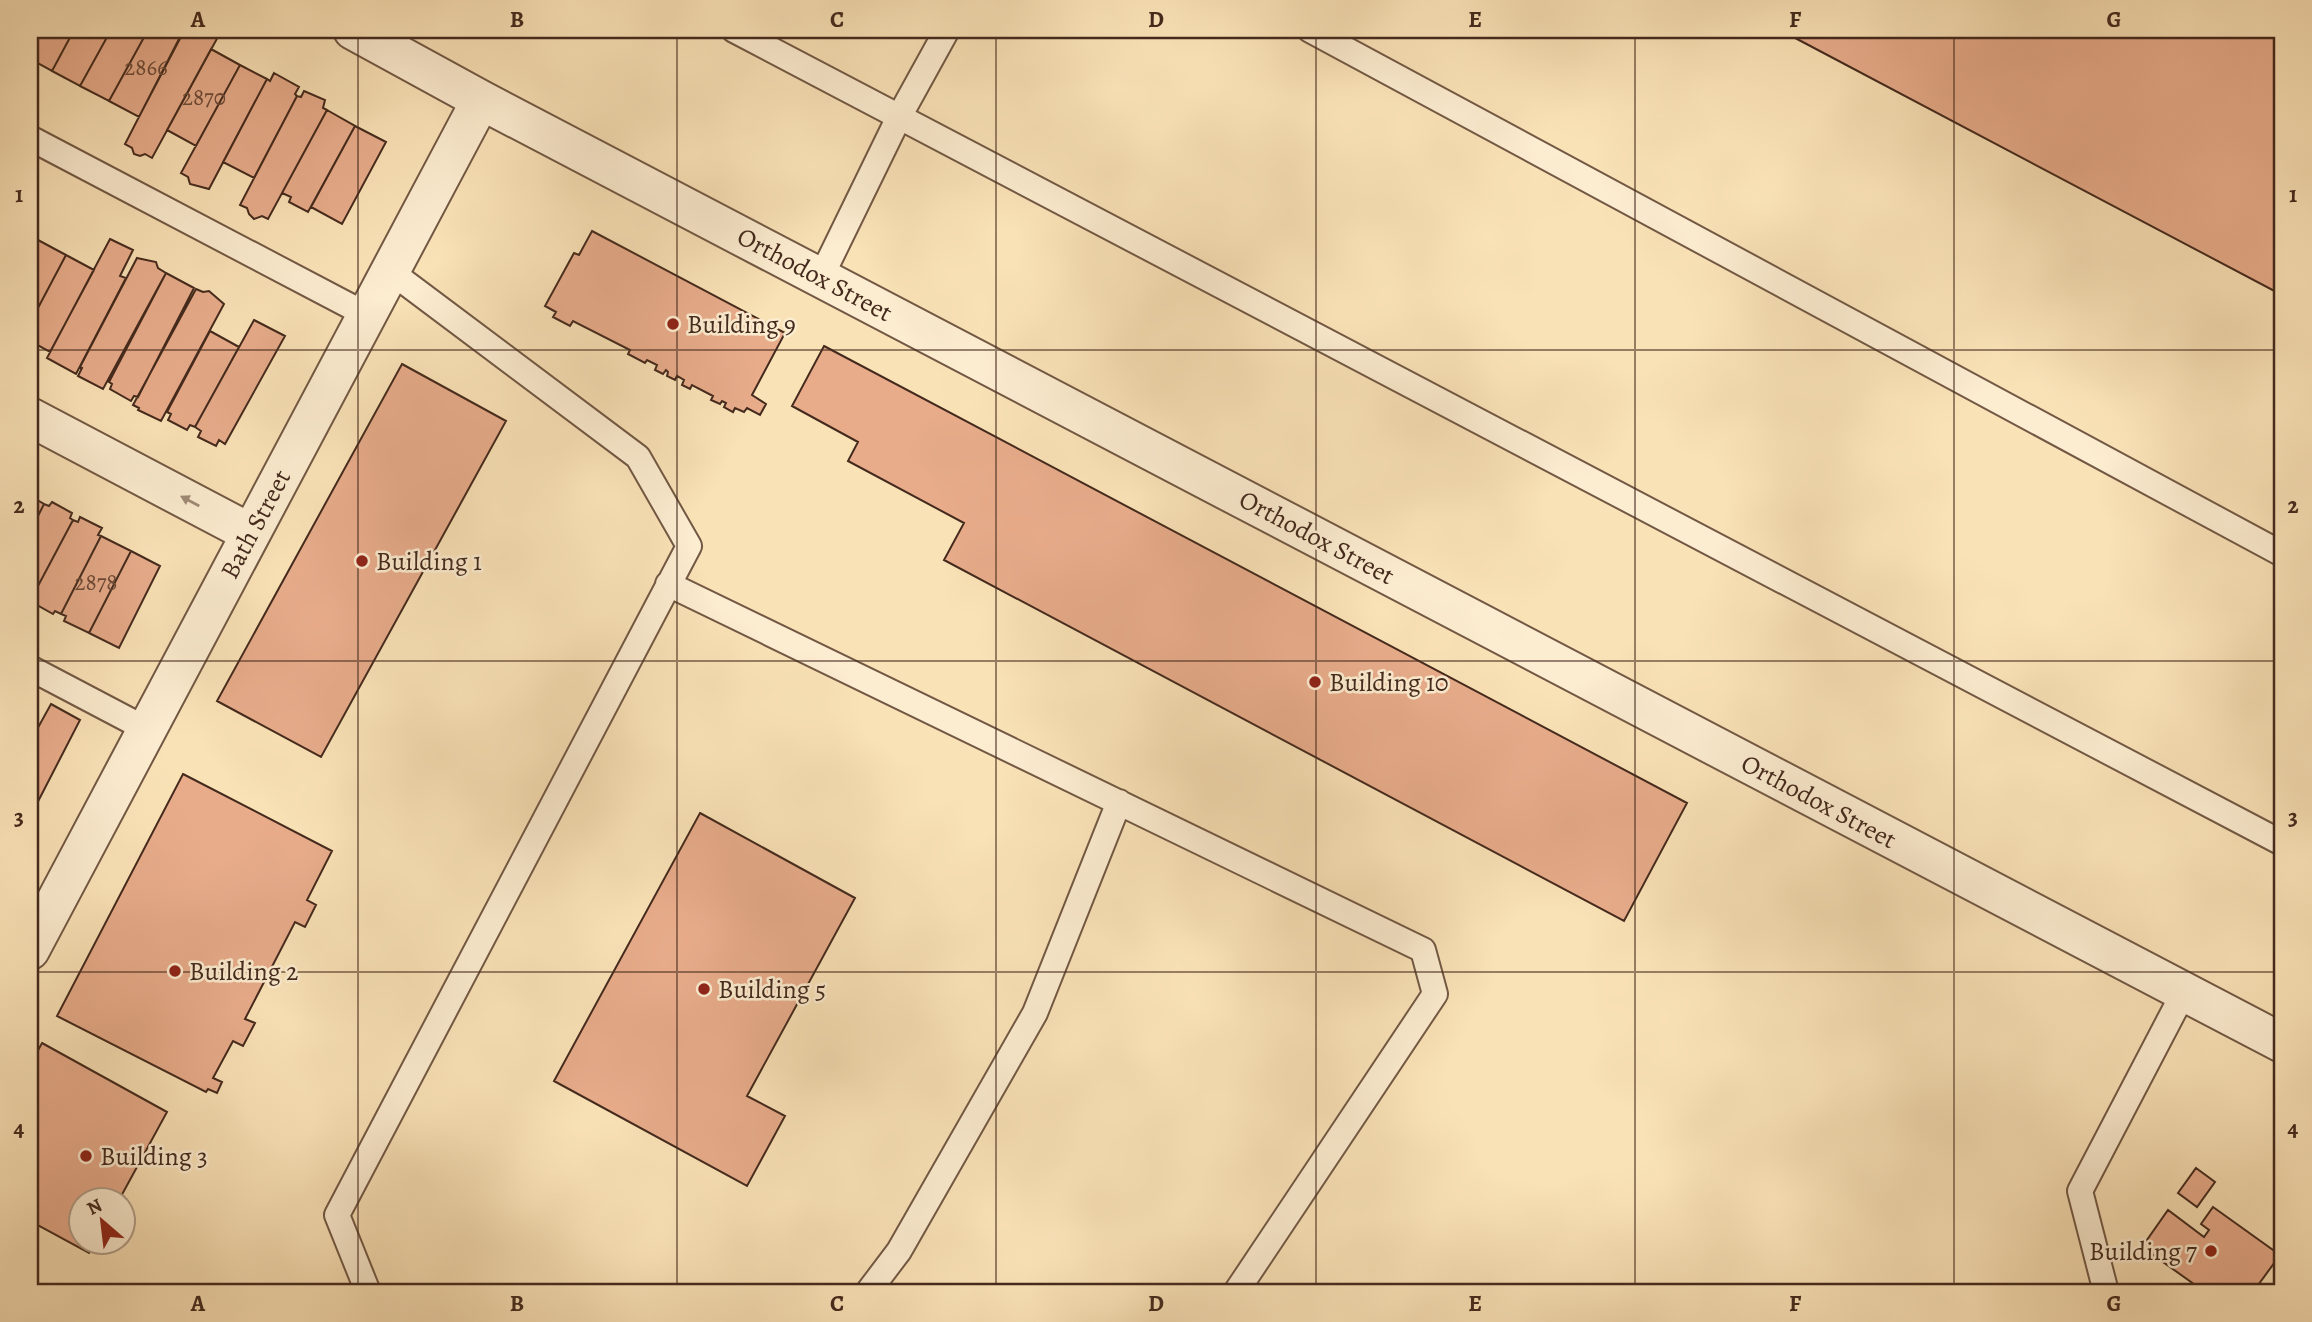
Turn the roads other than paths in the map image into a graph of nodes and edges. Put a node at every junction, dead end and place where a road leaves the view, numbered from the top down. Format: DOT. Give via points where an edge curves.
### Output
graph roads {
  1 [pos="353,30"];
  2 [pos="734,30"];
  3 [pos="947,30"];
  4 [pos="1310,30"];
  5 [pos="481,100"];
  6 [pos="900,117"];
  7 [pos="30,138"];
  8 [pos="390,271"];
  9 [pos="821,277"];
  10 [pos="367,315"];
  11 [pos="30,417"];
  12 [pos="250,533"];
  13 [pos="2282,554"];
  14 [pos="668,584"];
  15 [pos="30,668"];
  16 [pos="146,729"];
  17 [pos="1119,802"];
  18 [pos="2282,843"];
  19 [pos="35,926"];
  20 [pos="2184,992"];
  21 [pos="2282,1043"];
  22 [pos="368,1292"];
  23 [pos="868,1292"];
  24 [pos="1236,1292"];
  25 [pos="2106,1292"];
  1 -- 5 [label="street, Orthodox Street"];
  2 -- 6 [label="lane"];
  3 -- 6 [label="lane"];
  4 -- 13 [label="lane"];
  5 -- 8 [label="street, Bath Street"];
  5 -- 9 [label="street, Orthodox Street"];
  6 -- 9 [label="lane"];
  6 -- 18 [label="lane"];
  7 -- 10 [label="lane"];
  8 -- 10 [label="street, Bath Street"];
  8 -- 14 [label="lane" via="638,457 689,546"];
  9 -- 20 [label="street, Orthodox Street"];
  10 -- 12 [label="street, Bath Street"];
  12 -- 11 [label="street, one-way"];
  12 -- 16 [label="street, Bath Street"];
  14 -- 17 [label="lane"];
  14 -- 22 [label="lane" via="337,1215"];
  15 -- 16 [label="lane"];
  16 -- 19 [label="street, Bath Street"];
  17 -- 23 [label="lane" via="1035,1013 899,1251"];
  17 -- 24 [label="lane" via="1423,950 1435,994"];
  20 -- 21 [label="street, Orthodox Street"];
  20 -- 25 [label="lane" via="2080,1191"];
}
